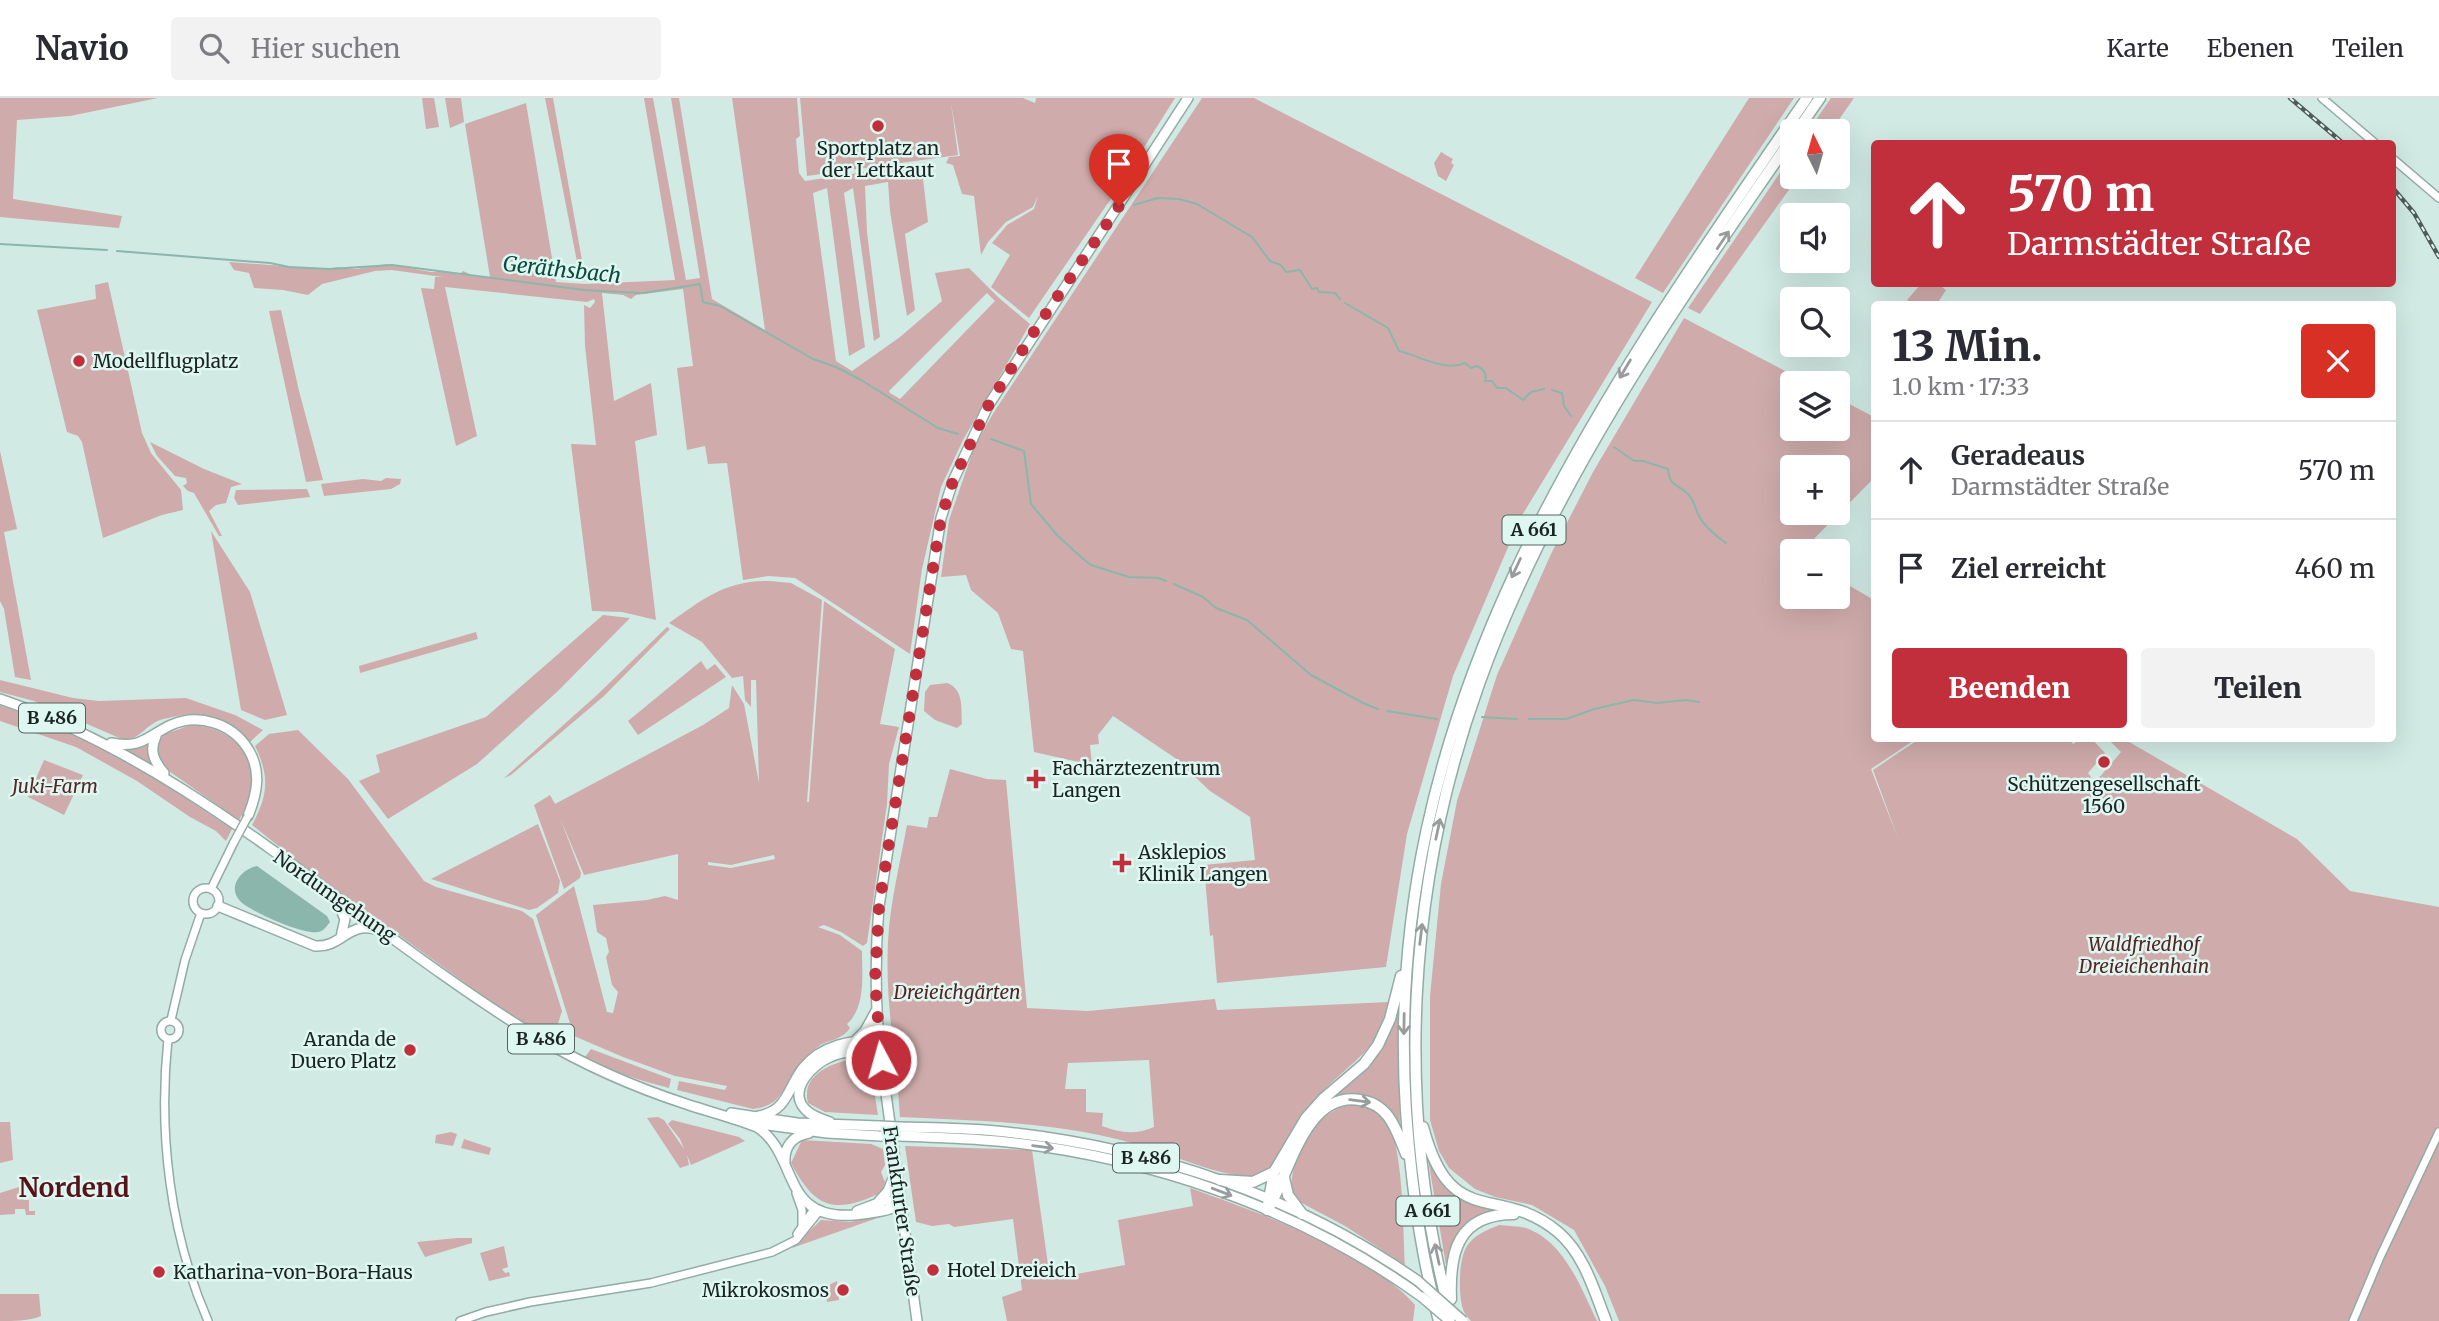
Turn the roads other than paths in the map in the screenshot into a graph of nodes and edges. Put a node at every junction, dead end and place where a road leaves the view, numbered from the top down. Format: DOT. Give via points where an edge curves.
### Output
graph roads {
  1 [pos="1188,98"];
  2 [pos="1807,98"];
  3 [pos="1820,98"];
  4 [pos="2322,98"];
  5 [pos="1805,119"];
  6 [pos="2371,140"];
  7 [pos="1780,155"];
  8 [pos="2396,161"];
  9 [pos="2439,198"];
  10 [pos="1680,294"];
  11 [pos="1667,314"];
  12 [pos="0,699"];
  13 [pos="157,734"];
  14 [pos="102,741"];
  15 [pos="172,782"];
  16 [pos="247,816"];
  17 [pos="211,889"];
  18 [pos="335,897"];
  19 [pos="218,906"];
  20 [pos="201,913"];
  21 [pos="387,933"];
  22 [pos="341,937"];
  23 [pos="1407,956"];
  24 [pos="876,1009"];
  25 [pos="172,1020"];
  26 [pos="168,1039"];
  27 [pos="879,1039"];
  28 [pos="855,1041"];
  29 [pos="880,1050"];
  30 [pos="1416,1100"];
  31 [pos="749,1119"];
  32 [pos="838,1125"];
  33 [pos="880,1131"];
  34 [pos="901,1132"];
  35 [pos="2439,1132"];
  36 [pos="827,1133"];
  37 [pos="1411,1167"];
  38 [pos="897,1169"];
  39 [pos="786,1170"];
  40 [pos="1279,1174"];
  41 [pos="1220,1180"];
  42 [pos="793,1185"];
  43 [pos="1269,1203"];
  44 [pos="901,1204"];
  45 [pos="879,1207"];
  46 [pos="820,1210"];
  47 [pos="1302,1214"];
  48 [pos="1534,1217"];
  49 [pos="904,1223"];
  50 [pos="801,1227"];
  51 [pos="791,1243"];
  52 [pos="208,1321"];
  53 [pos="460,1321"];
  54 [pos="917,1321"];
  55 [pos="1439,1321"];
  56 [pos="1451,1321"];
  57 [pos="1463,1321"];
  58 [pos="1606,1321"];
  59 [pos="2353,1321"];
  1 -- 24 [label="main road, Frankfurter Straße" via="988,406 953,481 933,561 879,906"];
  2 -- 10 [label="highway, A 661"];
  3 -- 5 [label="highway"];
  4 -- 6 [label="street"];
  10 -- 7 [label="highway, A 661, one-way"];
  8 -- 9 [label="street"];
  10 -- 11 [label="highway, A 661"];
  11 -- 23 [label="highway, A 661, one-way" via="1570,461 1486,638 1436,785"];
  30 -- 11 [label="highway, A 661, one-way" via="1416,994 1424,907 1447,788 1466,723 1532,561"];
  12 -- 14 [label="main road, Nordumgehung / B 486"];
  13 -- 14 [label="main road" via="133,745"];
  13 -- 15 [label="main road" via="153,757"];
  13 -- 16 [label="main road" via="173,724 194,720 217,724 235,734 249,751 256,770 256,790"];
  14 -- 15 [label="main road, Nordumgehung / B 486"];
  15 -- 18 [label="main road, Nordumgehung / B 486"];
  16 -- 17 [label="street, bridge"];
  17 -- 19 [label="street" via="218,896"];
  17 -- 20 [label="street" via="194,894 193,905"];
  18 -- 21 [label="main road, Nordumgehung / B 486"];
  18 -- 22 [label="main road" via="345,914"];
  19 -- 20 [label="street"];
  19 -- 22 [label="main road" via="315,946 330,945"];
  20 -- 25 [label="street"];
  21 -- 22 [label="main road" via="364,927"];
  21 -- 31 [label="main road, Nordumgehung / B 486" via="538,1038 598,1070 694,1107"];
  23 -- 37 [label="highway, A 661, one-way" via="1404,1068"];
  23 -- 40 [label="highway, A 661" via="1393,1008 1375,1049 1315,1107"];
  24 -- 27 [label="main road, Frankfurter Straße"];
  24 -- 28 [label="main road"];
  25 -- 26 [label="street" via="179,1032"];
  25 -- 26 [label="street" via="160,1028"];
  26 -- 52 [label="street" via="167,1162 185,1256"];
  27 -- 28 [label="main road"];
  27 -- 29 [label="main road, Frankfurter Straße"];
  28 -- 31 [label="main road" via="813,1058 779,1108"];
  29 -- 32 [label="main road" via="830,1057 802,1082 799,1097 805,1109"];
  29 -- 38 [label="main road, Frankfurter Straße"];
  30 -- 48 [label="highway" via="1434,1162 1448,1183 1474,1201"];
  56 -- 30 [label="highway, A 661, one-way" via="1427,1205"];
  31 -- 32 [label="main road, B 486"];
  31 -- 36 [label="main road, B 486"];
  31 -- 39 [label="main road, B 486" via="771,1140"];
  32 -- 33 [label="main road, B 486"];
  33 -- 34 [label="main road, B 486, bridge"];
  33 -- 36 [label="main road, B 486"];
  34 -- 41 [label="main road, B 486" via="1003,1132 1071,1141"];
  34 -- 43 [label="main road, B 486, one-way" via="1096,1156"];
  35 -- 59 [label="street"];
  36 -- 39 [label="main road" via="794,1139 786,1151"];
  40 -- 37 [label="highway, one-way" via="1315,1119 1335,1103 1351,1099 1378,1105 1391,1118"];
  37 -- 55 [label="highway, A 661"];
  38 -- 44 [label="main road, Frankfurter Straße"];
  38 -- 45 [label="main road"];
  39 -- 42 [label="main road, B 486"];
  40 -- 41 [label="highway" via="1253,1182"];
  40 -- 43 [label="highway"];
  40 -- 47 [label="highway"];
  41 -- 43 [label="main road, B 486"];
  42 -- 46 [label="main road, B 486"];
  42 -- 50 [label="street" via="802,1210"];
  43 -- 47 [label="main road, B 486"];
  43 -- 56 [label="main road, B 486, bridge" via="1398,1279"];
  44 -- 45 [label="main road, B 486" via="890,1200"];
  44 -- 49 [label="main road, Frankfurter Straße"];
  45 -- 46 [label="main road, B 486" via="843,1215"];
  45 -- 49 [label="main road"];
  46 -- 50 [label="street" via="812,1212"];
  46 -- 51 [label="street"];
  47 -- 57 [label="main road, B 486, bridge" via="1396,1266"];
  48 -- 56 [label="highway" via="1490,1216 1463,1234 1452,1259"];
  48 -- 58 [label="highway" via="1574,1250"];
  49 -- 54 [label="main road, Frankfurter Straße"];
  50 -- 51 [label="street"];
  51 -- 53 [label="street" via="698,1273 511,1306"];
}
